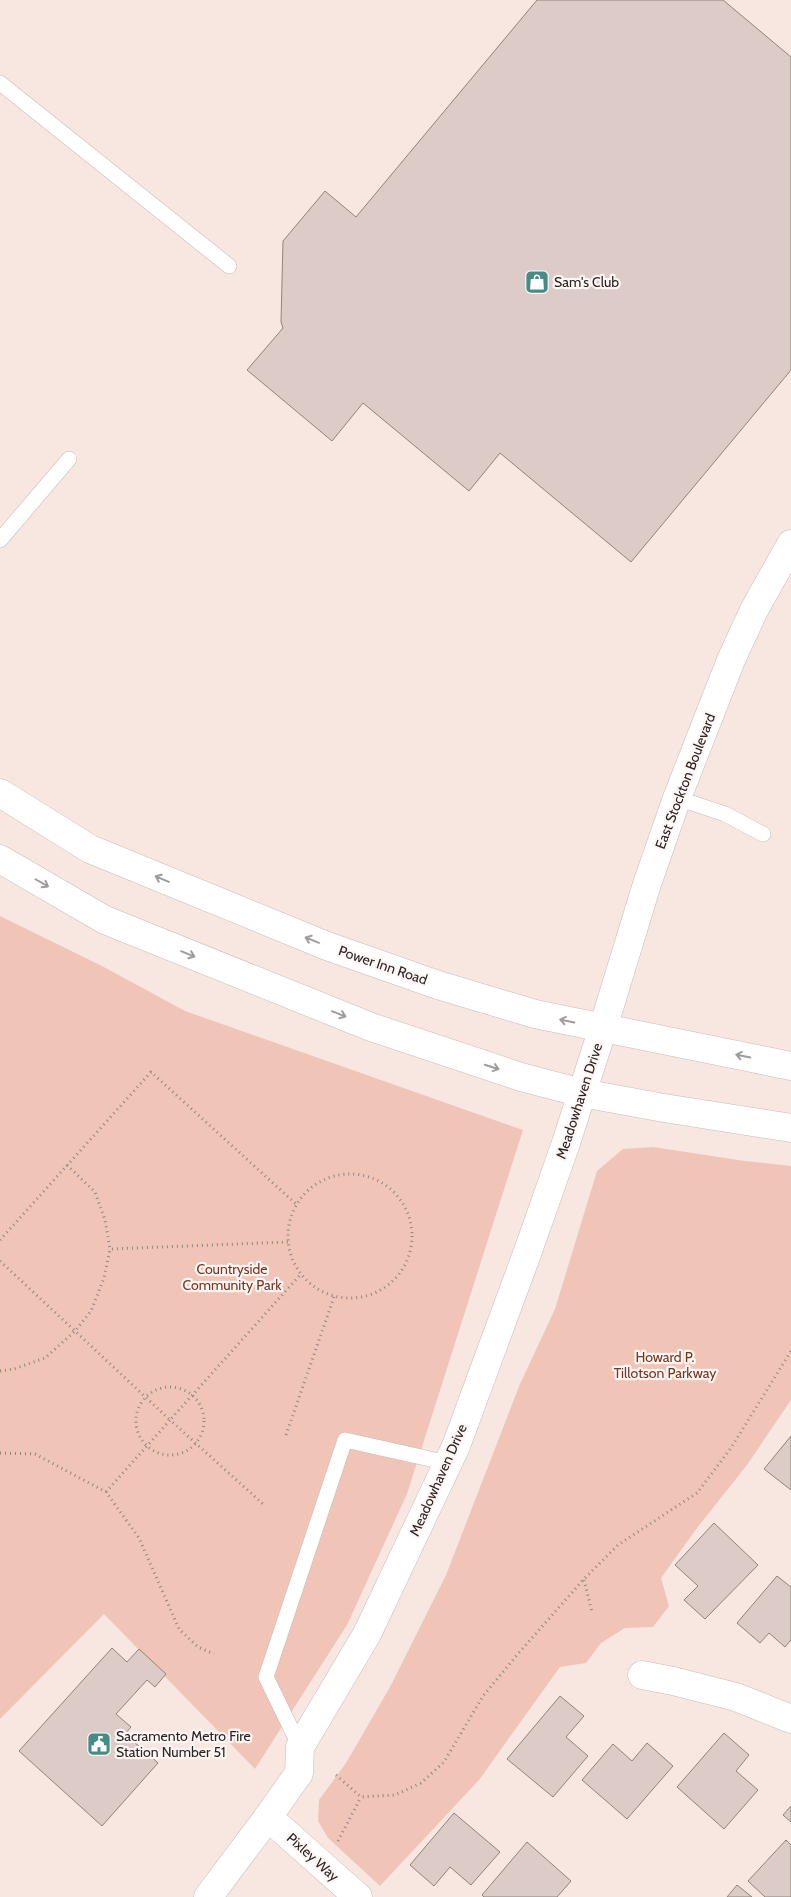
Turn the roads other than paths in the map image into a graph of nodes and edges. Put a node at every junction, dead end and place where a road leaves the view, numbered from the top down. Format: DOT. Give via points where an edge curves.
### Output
graph roads {
  1 [pos="0,83"];
  2 [pos="229,266"];
  3 [pos="69,459"];
  4 [pos="0,540"];
  5 [pos="791,544"];
  6 [pos="0,793"];
  7 [pos="677,798"];
  8 [pos="763,834"];
  9 [pos="0,859"];
  10 [pos="603,1028"];
  11 [pos="791,1066"];
  12 [pos="582,1093"];
  13 [pos="791,1128"];
  14 [pos="448,1463"];
  15 [pos="642,1675"];
  16 [pos="791,1719"];
  17 [pos="300,1747"];
  18 [pos="268,1817"];
  19 [pos="208,1897"];
  20 [pos="358,1897"];
  1 -- 2 [label="lane"];
  3 -- 4 [label="lane"];
  5 -- 7 [label="street, East Stockton Boulevard" via="754,610 731,660"];
  10 -- 6 [label="street, Power Inn Road, one-way" via="534,1014 327,946 90,849"];
  7 -- 8 [label="lane" via="725,814"];
  7 -- 10 [label="street, East Stockton Boulevard"];
  9 -- 12 [label="street, one-way" via="104,920 371,1027 521,1077"];
  11 -- 10 [label="street, Power Inn Road, one-way"];
  10 -- 12 [label="street, Meadowhaven Drive"];
  12 -- 13 [label="street"];
  12 -- 14 [label="street, Meadowhaven Drive" via="528,1251"];
  14 -- 17 [label="street, Meadowhaven Drive" via="367,1634"];
  14 -- 17 [label="lane" via="345,1440 266,1677"];
  15 -- 16 [label="street" via="736,1697"];
  17 -- 18 [label="street, Meadowhaven Drive" via="298,1773"];
  18 -- 19 [label="street, Meadowhaven Drive"];
  18 -- 20 [label="street, Pixley Way"];
}
